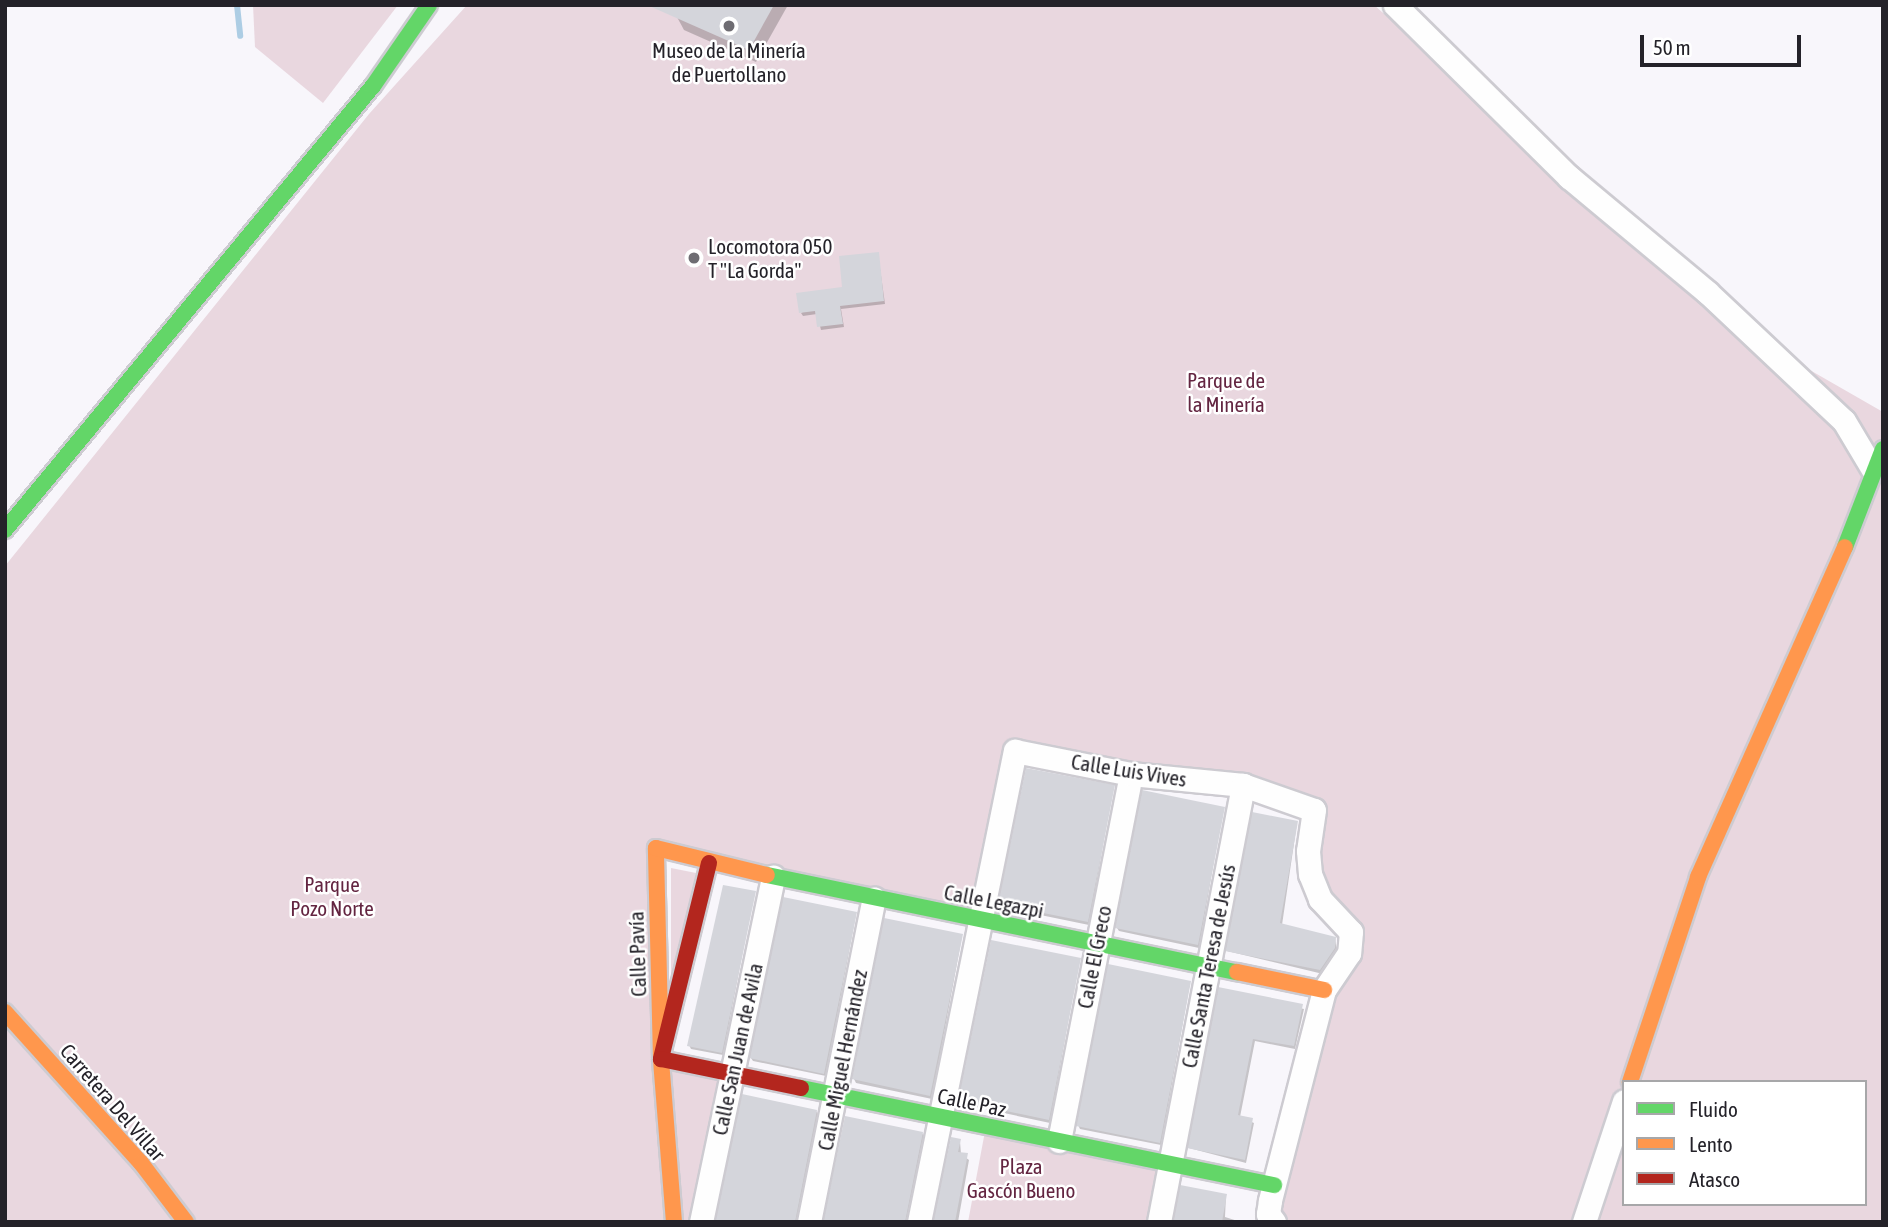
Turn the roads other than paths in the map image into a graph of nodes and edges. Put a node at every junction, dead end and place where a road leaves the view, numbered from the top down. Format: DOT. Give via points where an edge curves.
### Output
graph roads {
  1 [pos="429,5"];
  2 [pos="1395,5"];
  3 [pos="1877,459"];
  4 [pos="5,530"];
  5 [pos="1132,774"];
  6 [pos="1243,785"];
  7 [pos="656,848"];
  8 [pos="709,863"];
  9 [pos="772,876"];
  10 [pos="874,898"];
  11 [pos="979,919"];
  12 [pos="1096,942"];
  13 [pos="1210,967"];
  14 [pos="1324,990"];
  15 [pos="5,1012"];
  16 [pos="661,1059"];
  17 [pos="731,1074"];
  18 [pos="1631,1080"];
  19 [pos="835,1095"];
  20 [pos="1622,1107"];
  21 [pos="940,1116"];
  22 [pos="1059,1141"];
  23 [pos="1170,1164"];
  24 [pos="1274,1185"];
  25 [pos="1266,1219"];
  26 [pos="186,1222"];
  27 [pos="674,1222"];
  28 [pos="701,1222"];
  29 [pos="809,1222"];
  30 [pos="919,1222"];
  31 [pos="1159,1222"];
  32 [pos="1584,1222"];
  1 -- 4 [label="street" via="373,86"];
  2 -- 3 [label="street" via="1569,177 1707,292 1844,421"];
  3 -- 18 [label="street" via="1866,503 1698,877"];
  5 -- 6 [label="street, Calle Luis Vives"];
  5 -- 11 [label="street, Calle Luis Vives" via="1016,751"];
  5 -- 12 [label="street, Calle El Greco"];
  6 -- 13 [label="street, Calle Santa Teresa de Jesús"];
  6 -- 14 [label="street" via="1314,810 1310,874 1320,899 1351,932 1349,953"];
  7 -- 8 [label="street, Calle Legazpi"];
  7 -- 16 [label="street, Calle Pavía"];
  8 -- 9 [label="street, Calle Legazpi"];
  8 -- 16 [label="street, Calle Pavía"];
  9 -- 10 [label="street, Calle Legazpi"];
  9 -- 17 [label="street, Calle San Juan de Avila"];
  10 -- 11 [label="street, Calle Legazpi"];
  10 -- 19 [label="street, Calle Miguel Hernández"];
  11 -- 12 [label="street, Calle Legazpi"];
  11 -- 21 [label="street"];
  12 -- 13 [label="street, Calle Legazpi"];
  12 -- 22 [label="street, Calle El Greco"];
  13 -- 14 [label="street, Calle Legazpi"];
  13 -- 23 [label="street, Calle Santa Teresa de Jesús"];
  14 -- 24 [label="street"];
  15 -- 26 [label="street, Carretera Del Villar" via="141,1163"];
  16 -- 17 [label="street, Calle Paz"];
  16 -- 27 [label="street, Calle Pavía"];
  17 -- 19 [label="street, Calle Paz"];
  17 -- 28 [label="street, Calle San Juan de Avila"];
  19 -- 21 [label="street, Calle Paz"];
  19 -- 29 [label="street, Calle Miguel Hernández"];
  20 -- 32 [label="street"];
  21 -- 22 [label="street, Calle Paz"];
  21 -- 30 [label="street"];
  22 -- 23 [label="street, Calle Paz"];
  23 -- 24 [label="street, Calle Paz"];
  23 -- 31 [label="street, Calle Santa Teresa de Jesús"];
  24 -- 25 [label="street"];
}
